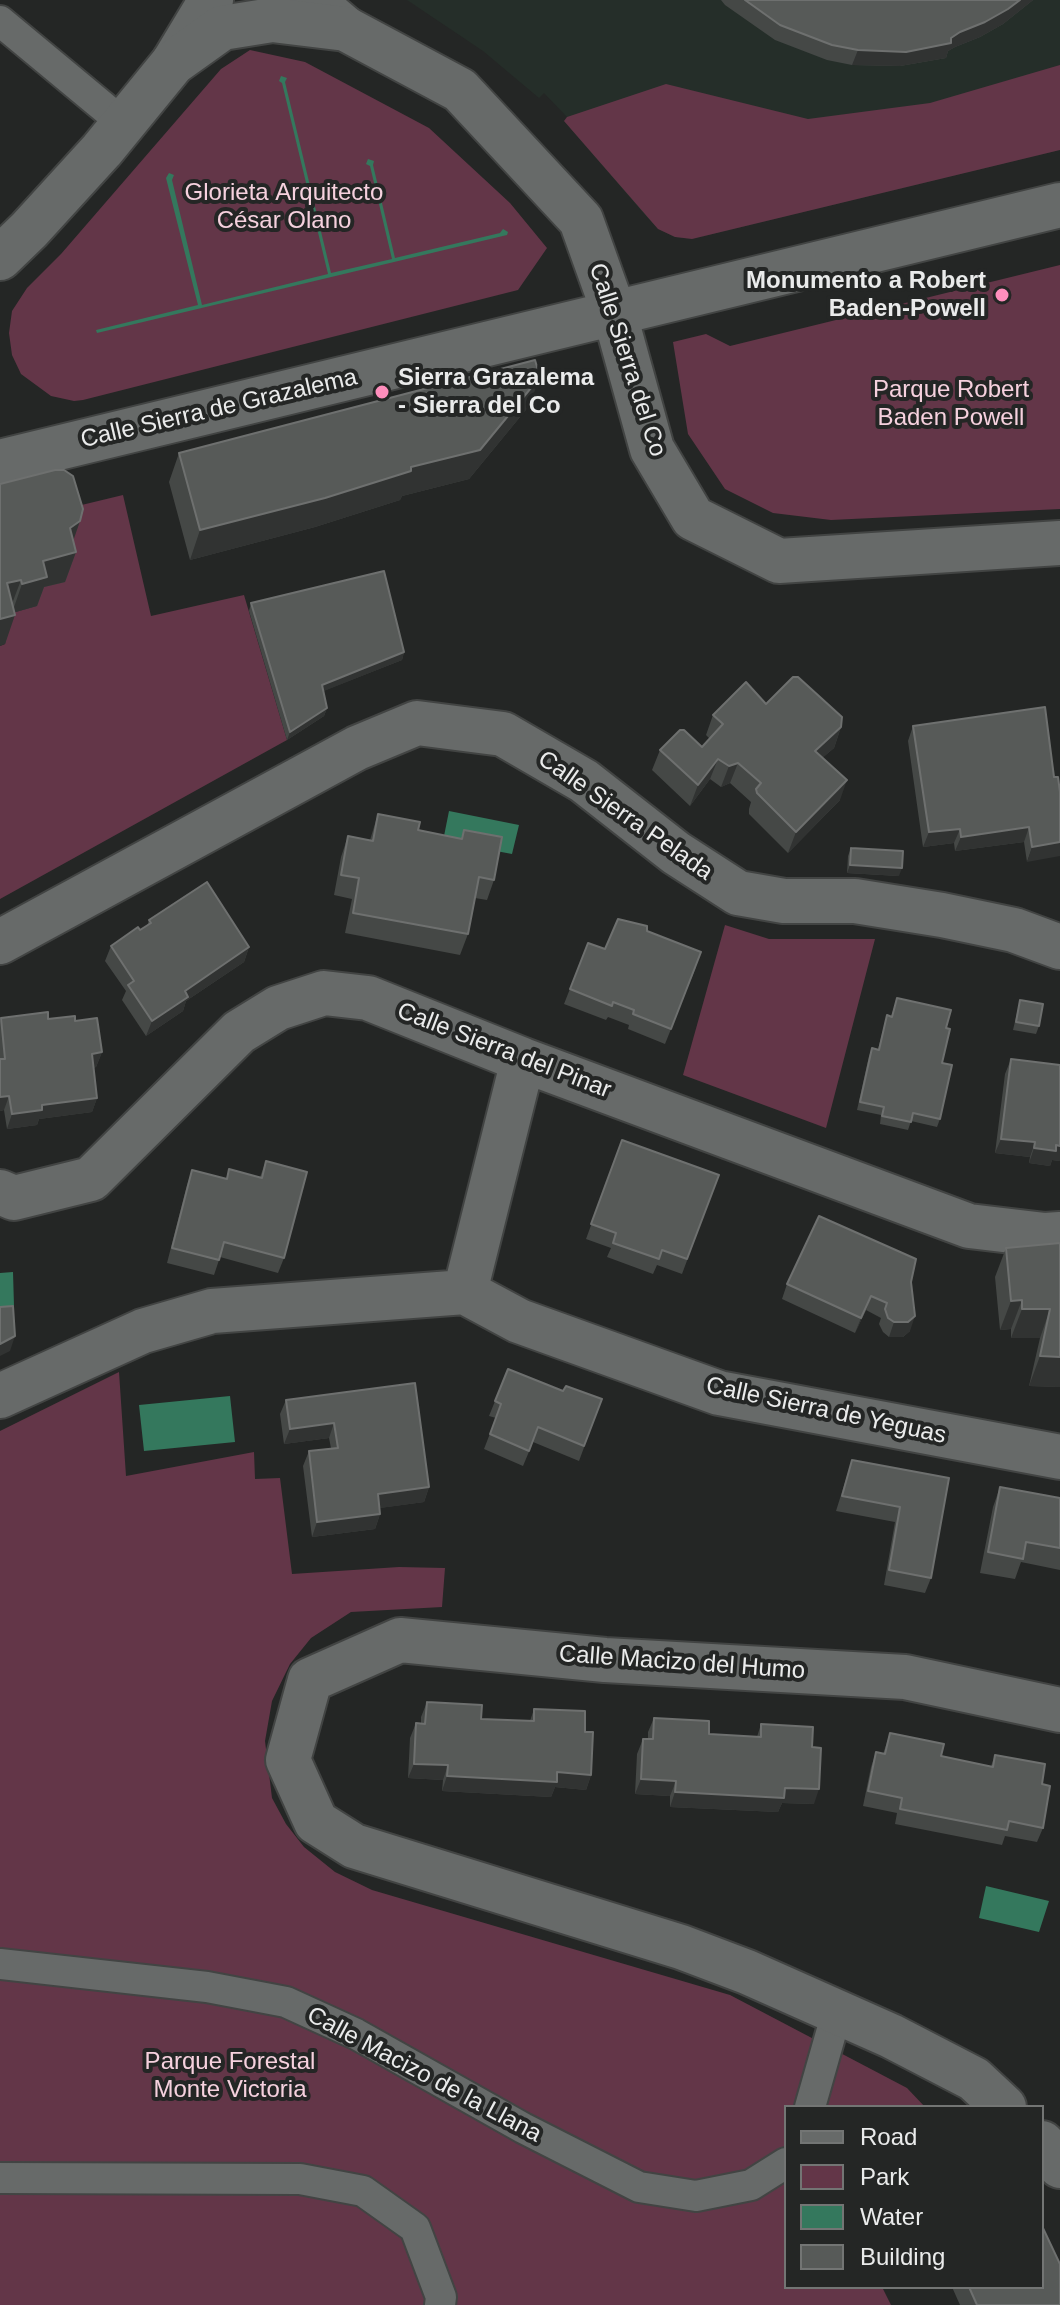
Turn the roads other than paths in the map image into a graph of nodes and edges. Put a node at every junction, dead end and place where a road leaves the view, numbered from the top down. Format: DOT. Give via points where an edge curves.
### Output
graph roads {
  1 [pos="211,0"];
  2 [pos="312,0"];
  3 [pos="0,21"];
  4 [pos="346,29"];
  5 [pos="173,63"];
  6 [pos="124,124"];
  7 [pos="1060,205"];
  8 [pos="0,258"];
  9 [pos="615,315"];
  10 [pos="10,448"];
  11 [pos="1060,543"];
  12 [pos="0,942"];
  13 [pos="1060,947"];
  14 [pos="523,1060"];
  15 [pos="0,1192"];
  16 [pos="1060,1234"];
  17 [pos="465,1292"];
  18 [pos="0,1396"];
  19 [pos="1060,1457"];
  20 [pos="1060,1710"];
  21 [pos="0,1964"];
  22 [pos="837,2012"];
  23 [pos="811,2105"];
  24 [pos="1002,2105"];
  25 [pos="1044,2145"];
  26 [pos="784,2164"];
  27 [pos="1060,2166"];
  28 [pos="0,2178"];
  29 [pos="440,2305"];
  1 -- 5 [label="street"];
  2 -- 4 [label="street, Calle Sierra del Co"];
  3 -- 6 [label="lane"];
  4 -- 5 [label="street, Calle Sierra del Co" via="272,20 222,28"];
  4 -- 9 [label="street, Calle Sierra del Co" via="460,90 581,220"];
  5 -- 6 [label="street"];
  6 -- 8 [label="street"];
  7 -- 9 [label="street, Calle Sierra de Grazalema"];
  9 -- 10 [label="street, Calle Sierra de Grazalema"];
  9 -- 11 [label="street, Calle Sierra del Co" via="652,449 693,518 779,561"];
  12 -- 13 [label="street, Calle Sierra Pelada" via="357,748 417,723 503,734 584,781 676,853 738,893 784,901 855,901 942,915 1014,930"];
  14 -- 15 [label="street, Calle Sierra del Pinar" via="368,998 324,993 278,1008 239,1032 91,1179 14,1198"];
  14 -- 16 [label="street, Calle Sierra del Pinar" via="969,1226"];
  14 -- 17 [label="street"];
  17 -- 18 [label="street" via="212,1311 143,1331"];
  17 -- 19 [label="street, Calle Sierra de Yeguas" via="519,1321 719,1393"];
  20 -- 22 [label="street, Calle Macizo del Humo" via="905,1677 605,1660 400,1640 310,1680 288,1760 316,1822 354,1846 681,1947"];
  21 -- 26 [label="lane, Calle Macizo de la Llana" via="207,1987 286,2002 356,2034 639,2187 696,2196 751,2185"];
  22 -- 23 [label="lane"];
  22 -- 24 [label="street" via="974,2079"];
  25 -- 27 [label="street"];
  28 -- 29 [label="lane" via="300,2179 363,2191 415,2228"];
}
